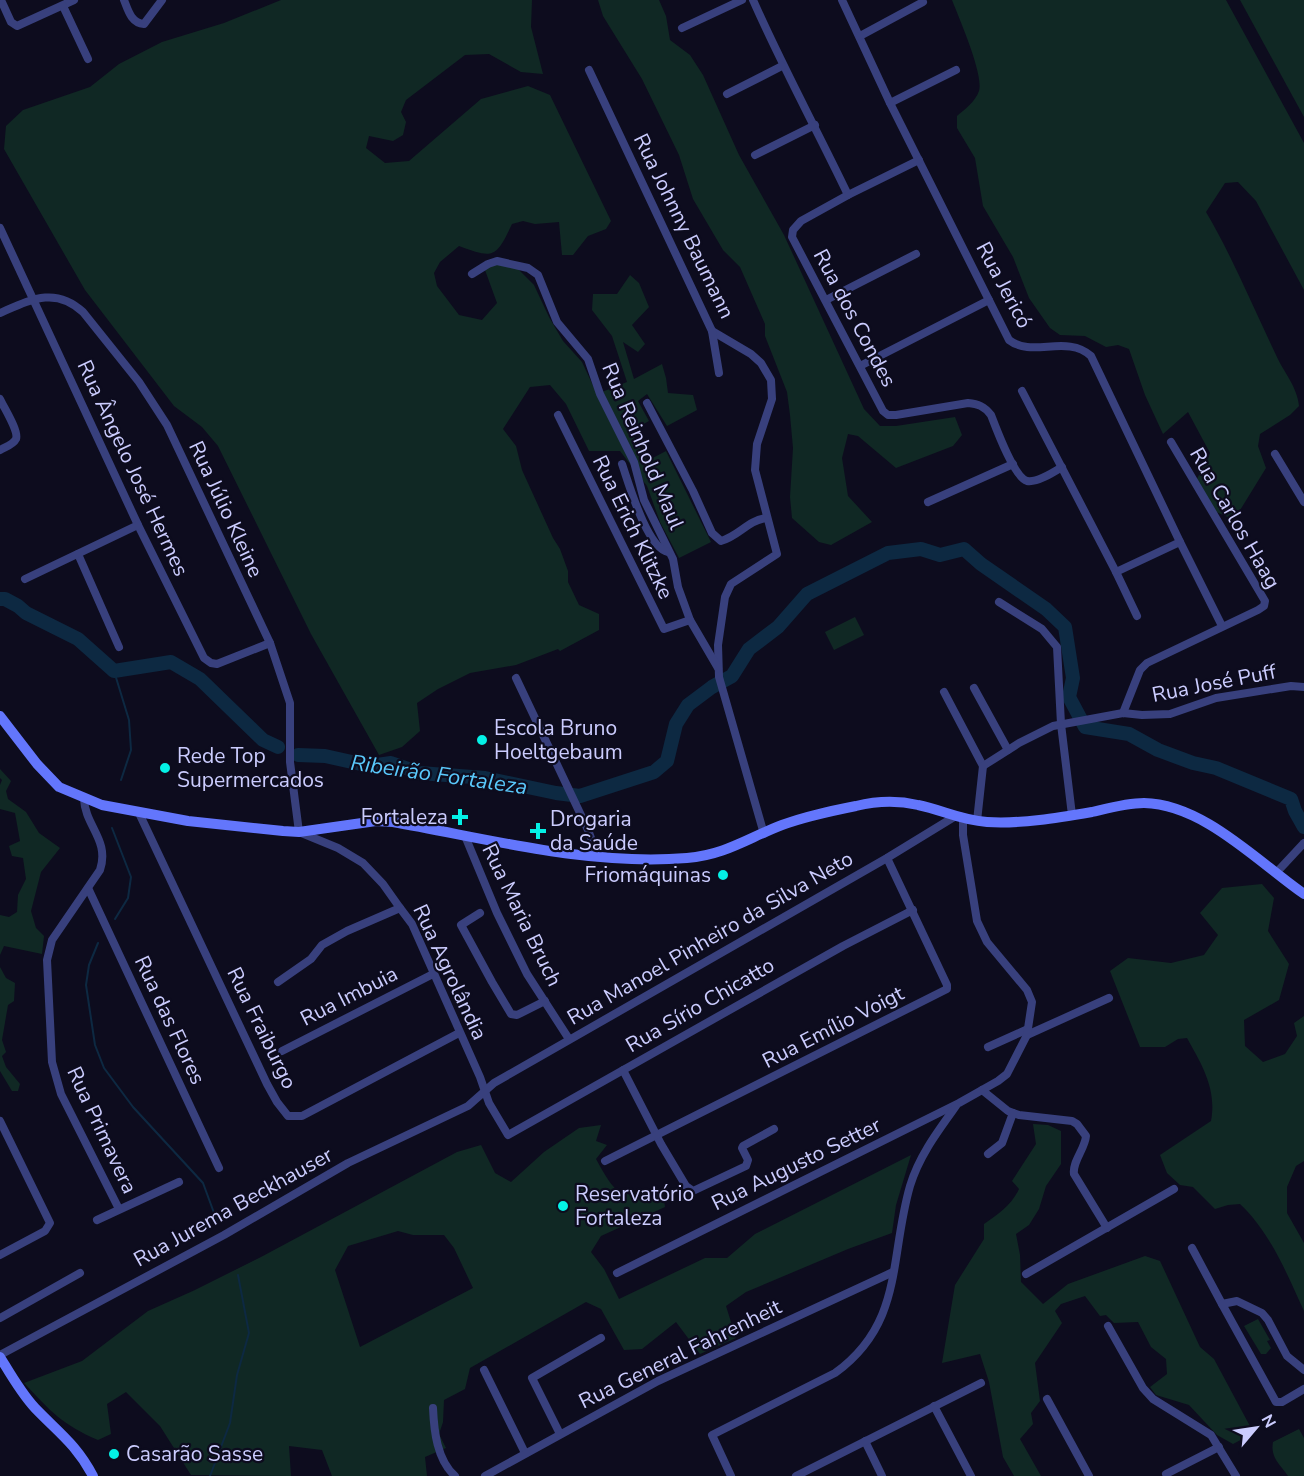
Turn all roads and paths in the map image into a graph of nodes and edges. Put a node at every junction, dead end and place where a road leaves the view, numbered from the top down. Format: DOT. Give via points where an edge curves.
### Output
graph roads {
  1 [pos="1,0"];
  2 [pos="74,0"];
  3 [pos="124,0"];
  4 [pos="162,0"];
  5 [pos="742,0"];
  6 [pos="753,0"];
  7 [pos="842,0"];
  8 [pos="923,2"];
  9 [pos="63,6"];
  10 [pos="682,28"];
  11 [pos="860,36"];
  12 [pos="88,59"];
  13 [pos="782,66"];
  14 [pos="589,70"];
  15 [pos="956,70"];
  16 [pos="727,94"];
  17 [pos="890,104"];
  18 [pos="814,125"];
  19 [pos="755,155"];
  20 [pos="919,160"];
  21 [pos="848,195"];
  22 [pos="0,228"];
  23 [pos="916,254"];
  24 [pos="472,274"];
  25 [pos="34,299"];
  26 [pos="826,300"];
  27 [pos="989,300"];
  28 [pos="0,313"];
  29 [pos="712,331"];
  30 [pos="860,366"];
  31 [pos="719,373"];
  32 [pos="1022,391"];
  33 [pos="0,399"];
  34 [pos="647,404"];
  35 [pos="558,416"];
  36 [pos="1171,442"];
  37 [pos="0,450"];
  38 [pos="1275,454"];
  39 [pos="622,464"];
  40 [pos="1012,464"];
  41 [pos="1062,467"];
  42 [pos="928,502"];
  43 [pos="1304,502"];
  44 [pos="766,518"];
  45 [pos="138,525"];
  46 [pos="1180,542"];
  47 [pos="668,552"];
  48 [pos="78,554"];
  49 [pos="1116,572"];
  50 [pos="25,579"];
  51 [pos="999,602"];
  52 [pos="1137,616"];
  53 [pos="690,620"];
  54 [pos="1222,626"];
  55 [pos="270,643"];
  56 [pos="119,647"];
  57 [pos="719,673"];
  58 [pos="516,678"];
  59 [pos="1304,687"];
  60 [pos="974,688"];
  61 [pos="944,692"];
  62 [pos="1123,713"];
  63 [pos="0,716"];
  64 [pos="1065,723"];
  65 [pos="1008,750"];
  66 [pos="983,766"];
  67 [pos="84,799"];
  68 [pos="139,813"];
  69 [pos="1072,815"];
  70 [pos="959,818"];
  71 [pos="977,821"];
  72 [pos="299,832"];
  73 [pos="764,834"];
  74 [pos="465,836"];
  75 [pos="1304,843"];
  76 [pos="598,857"];
  77 [pos="887,858"];
  78 [pos="1276,873"];
  79 [pos="88,888"];
  80 [pos="1304,894"];
  81 [pos="400,908"];
  82 [pos="912,910"];
  83 [pos="480,913"];
  84 [pos="433,974"];
  85 [pos="278,982"];
  86 [pos="1109,998"];
  87 [pos="545,1001"];
  88 [pos="1028,1032"];
  89 [pos="459,1033"];
  90 [pos="569,1039"];
  91 [pos="988,1047"];
  92 [pos="282,1051"];
  93 [pos="622,1070"];
  94 [pos="982,1090"];
  95 [pos="484,1092"];
  96 [pos="959,1103"];
  97 [pos="1013,1113"];
  98 [pos="1,1127"];
  99 [pos="774,1128"];
  100 [pos="508,1135"];
  101 [pos="657,1136"];
  102 [pos="988,1154"];
  103 [pos="604,1161"];
  104 [pos="219,1168"];
  105 [pos="179,1182"];
  106 [pos="1174,1189"];
  107 [pos="119,1209"];
  108 [pos="97,1220"];
  109 [pos="1107,1228"];
  110 [pos="1192,1248"];
  111 [pos="0,1255"];
  112 [pos="892,1272"];
  113 [pos="80,1273"];
  114 [pos="616,1273"];
  115 [pos="1026,1274"];
  116 [pos="1222,1304"];
  117 [pos="0,1317"];
  118 [pos="1108,1326"];
  119 [pos="601,1338"];
  120 [pos="0,1356"];
  121 [pos="484,1370"];
  122 [pos="1304,1370"];
  123 [pos="981,1383"];
  124 [pos="1304,1389"];
  125 [pos="1047,1399"];
  126 [pos="934,1407"];
  127 [pos="433,1408"];
  128 [pos="560,1434"];
  129 [pos="865,1441"];
  130 [pos="1219,1447"];
  131 [pos="525,1453"];
  132 [pos="806,1474"];
  133 [pos="1166,1474"];
  134 [pos="93,1476"];
  135 [pos="455,1476"];
  136 [pos="487,1476"];
  137 [pos="731,1476"];
  138 [pos="796,1476"];
  139 [pos="882,1476"];
  140 [pos="971,1476"];
  141 [pos="1089,1476"];
  142 [pos="1236,1476"];
  1 -- 9 [label="street" via="11,22 17,26"];
  2 -- 9 [label="street"];
  3 -- 4 [label="street" via="134,21 144,24"];
  5 -- 10 [label="street"];
  6 -- 13 [label="street"];
  7 -- 11 [label="street, Rua Jericó"];
  8 -- 11 [label="street"];
  9 -- 12 [label="street"];
  11 -- 17 [label="street, Rua Jericó"];
  13 -- 16 [label="street"];
  13 -- 18 [label="street"];
  14 -- 29 [label="street, Rua Johnny Baumann"];
  15 -- 17 [label="street"];
  17 -- 20 [label="street, Rua Jericó"];
  18 -- 19 [label="street"];
  18 -- 21 [label="street"];
  20 -- 21 [label="street, Rua dos Condes"];
  20 -- 27 [label="street, Rua Jericó"];
  21 -- 26 [label="street, Rua dos Condes" via="801,221 793,230 792,237"];
  22 -- 25 [label="street, Rua Ângelo José Hermes"];
  23 -- 26 [label="street"];
  24 -- 47 [label="street, Rua Reinhold Maul" via="497,261 528,268 538,275 551,313 588,358"];
  25 -- 28 [label="street, Rua Júlio Kleine"];
  25 -- 45 [label="street, Rua Ângelo José Hermes"];
  25 -- 55 [label="street, Rua Júlio Kleine" via="56,298 75,304 139,382 167,425"];
  26 -- 30 [label="street, Rua dos Condes"];
  27 -- 30 [label="street"];
  27 -- 46 [label="street, Rua Jericó" via="1009,340 1015,344 1074,346 1091,356"];
  29 -- 31 [label="street"];
  29 -- 44 [label="street, Rua Johnny Baumann" via="751,354 771,380 772,399 758,444 755,470"];
  30 -- 40 [label="street, Rua dos Condes" via="888,415 968,403 985,408"];
  32 -- 41 [label="street"];
  33 -- 37 [label="street" via="16,438"];
  34 -- 44 [label="street" via="712,533 721,541 754,519"];
  35 -- 53 [label="street, Rua Erich Klitzke" via="664,629"];
  36 -- 54 [label="street, Rua Carlos Haag" via="1265,602 1264,606"];
  38 -- 43 [label="street"];
  39 -- 47 [label="street" via="646,527 660,548"];
  40 -- 41 [label="street" via="1028,481"];
  40 -- 42 [label="street"];
  41 -- 49 [label="street"];
  44 -- 57 [label="street, Rua Johnny Baumann" via="777,554 730,584 718,645"];
  45 -- 48 [label="street"];
  45 -- 55 [label="street, Rua Ângelo José Hermes" via="204,658 217,664"];
  46 -- 49 [label="street"];
  46 -- 54 [label="street, Rua Jericó"];
  47 -- 53 [label="street, Rua Reinhold Maul"];
  48 -- 50 [label="street"];
  48 -- 56 [label="street"];
  49 -- 52 [label="street"];
  51 -- 64 [label="street" via="1042,629 1057,647"];
  53 -- 57 [label="street, Rua Reinhold Maul"];
  54 -- 62 [label="street, Rua Carlos Haag" via="1147,663 1140,670"];
  55 -- 72 [label="street, Rua Júlio Kleine" via="290,703 290,762"];
  57 -- 73 [label="street"];
  58 -- 76 [label="street"];
  59 -- 62 [label="street, Rua José Puff" via="1216,698 1170,714"];
  60 -- 65 [label="street"];
  61 -- 66 [label="street"];
  62 -- 64 [label="street, Rua José Puff"];
  63 -- 67 [label="main road" via="47,776 59,787"];
  64 -- 65 [label="street, Rua José Puff"];
  64 -- 69 [label="street"];
  65 -- 66 [label="street, Rua José Puff"];
  66 -- 71 [label="street"];
  67 -- 68 [label="main road"];
  67 -- 79 [label="street, Rua Primavera" via="104,859"];
  68 -- 72 [label="main road"];
  68 -- 89 [label="street, Rua Fraiburgo" via="267,1084 288,1116 302,1116"];
  69 -- 71 [label="main road" via="1020,822"];
  69 -- 78 [label="main road" via="1144,803 1172,808 1196,817"];
  70 -- 71 [label="main road"];
  70 -- 73 [label="main road" via="918,805 877,802 812,816"];
  70 -- 77 [label="street, Rua Manoel Pinheiro da Silva Neto"];
  70 -- 88 [label="street" via="977,921 987,942 1027,990 1032,1002"];
  72 -- 74 [label="main road" via="376,821"];
  72 -- 81 [label="street, Rua Agrolândia" via="363,863"];
  73 -- 76 [label="main road" via="703,857"];
  74 -- 76 [label="main road"];
  74 -- 87 [label="street, Rua Maria Bruch" via="496,913"];
  75 -- 78 [label="street"];
  77 -- 82 [label="street, Rua Emílio Voigt"];
  77 -- 90 [label="street, Rua Manoel Pinheiro da Silva Neto"];
  78 -- 80 [label="main road"];
  79 -- 104 [label="street, Rua das Flores"];
  79 -- 107 [label="street, Rua Primavera" via="52,940 47,960 52,1062 62,1094"];
  81 -- 84 [label="street, Rua Agrolândia" via="412,924"];
  81 -- 85 [label="street" via="322,945 311,959"];
  82 -- 93 [label="street, Rua Sírio Chicatto"];
  82 -- 101 [label="street, Rua Emílio Voigt" via="947,989"];
  83 -- 87 [label="street" via="460,924 511,1014 517,1015"];
  84 -- 89 [label="street, Rua Agrolândia"];
  84 -- 92 [label="street, Rua Imbuia"];
  86 -- 88 [label="street"];
  87 -- 90 [label="street, Rua Maria Bruch"];
  88 -- 91 [label="street"];
  88 -- 94 [label="street, Rua Augusto Setter" via="1007,1074"];
  89 -- 95 [label="street, Rua Agrolândia"];
  90 -- 95 [label="street, Rua Manoel Pinheiro da Silva Neto"];
  93 -- 100 [label="street, Rua Sírio Chicatto"];
  93 -- 101 [label="street"];
  94 -- 96 [label="street, Rua Augusto Setter"];
  94 -- 97 [label="street"];
  95 -- 100 [label="street, Rua Agrolândia"];
  95 -- 120 [label="street, Rua Jurema Beckhauser" via="468,1106 348,1163"];
  96 -- 112 [label="street" via="936,1133 913,1177"];
  96 -- 114 [label="street, Rua Augusto Setter"];
  97 -- 102 [label="street" via="1002,1143"];
  97 -- 109 [label="street" via="1072,1122 1084,1133 1085,1144 1073,1171"];
  98 -- 111 [label="street" via="50,1223 45,1231"];
  99 -- 101 [label="street" via="743,1146 746,1166 693,1191 686,1186"];
  101 -- 103 [label="street, Rua Emílio Voigt"];
  105 -- 107 [label="street"];
  106 -- 109 [label="street"];
  107 -- 108 [label="street"];
  109 -- 115 [label="street"];
  110 -- 116 [label="street"];
  112 -- 128 [label="street, Rua General Fahrenheit" via="658,1381"];
  112 -- 137 [label="street" via="883,1317 852,1361 712,1435"];
  113 -- 117 [label="street"];
  116 -- 122 [label="street" via="1237,1301 1262,1313 1287,1356"];
  116 -- 124 [label="street" via="1276,1402"];
  118 -- 130 [label="street" via="1153,1399 1211,1435"];
  119 -- 128 [label="street" via="532,1378"];
  120 -- 134 [label="main road" via="18,1387 72,1444"];
  121 -- 131 [label="street"];
  123 -- 126 [label="street"];
  125 -- 141 [label="street"];
  126 -- 129 [label="street"];
  126 -- 140 [label="street"];
  127 -- 135 [label="street" via="438,1444"];
  128 -- 131 [label="street, Rua General Fahrenheit"];
  129 -- 132 [label="street"];
  129 -- 139 [label="street"];
  130 -- 133 [label="street"];
  130 -- 142 [label="street"];
  131 -- 136 [label="street, Rua General Fahrenheit"];
  132 -- 138 [label="street"];
}
